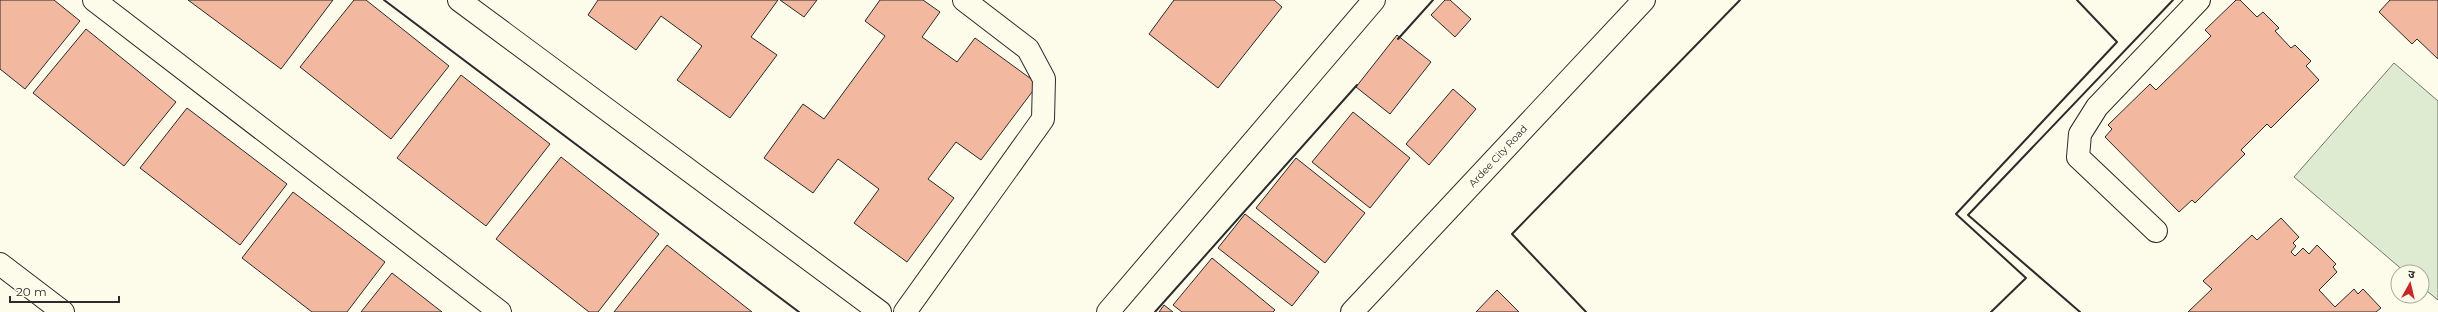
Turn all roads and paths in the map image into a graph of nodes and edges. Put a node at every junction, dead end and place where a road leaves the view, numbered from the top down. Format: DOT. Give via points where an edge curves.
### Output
graph roads {
  1 [pos="94,0"];
  2 [pos="459,0"];
  3 [pos="964,0"];
  4 [pos="1374,0"];
  5 [pos="1644,0"];
  6 [pos="2199,0"];
  7 [pos="2156,231"];
  8 [pos="0,264"];
  9 [pos="62,312"];
  10 [pos="500,312"];
  11 [pos="880,312"];
  12 [pos="905,312"];
  13 [pos="1108,312"];
  14 [pos="1352,312"];
  1 -- 10 [label="street"];
  2 -- 11 [label="street"];
  3 -- 12 [label="street" via="1028,49 1044,79 1043,119"];
  4 -- 13 [label="street"];
  5 -- 14 [label="street, Ardee City Road"];
  6 -- 7 [label="street" via="2097,107 2080,134 2078,157"];
  8 -- 9 [label="street"];
}
